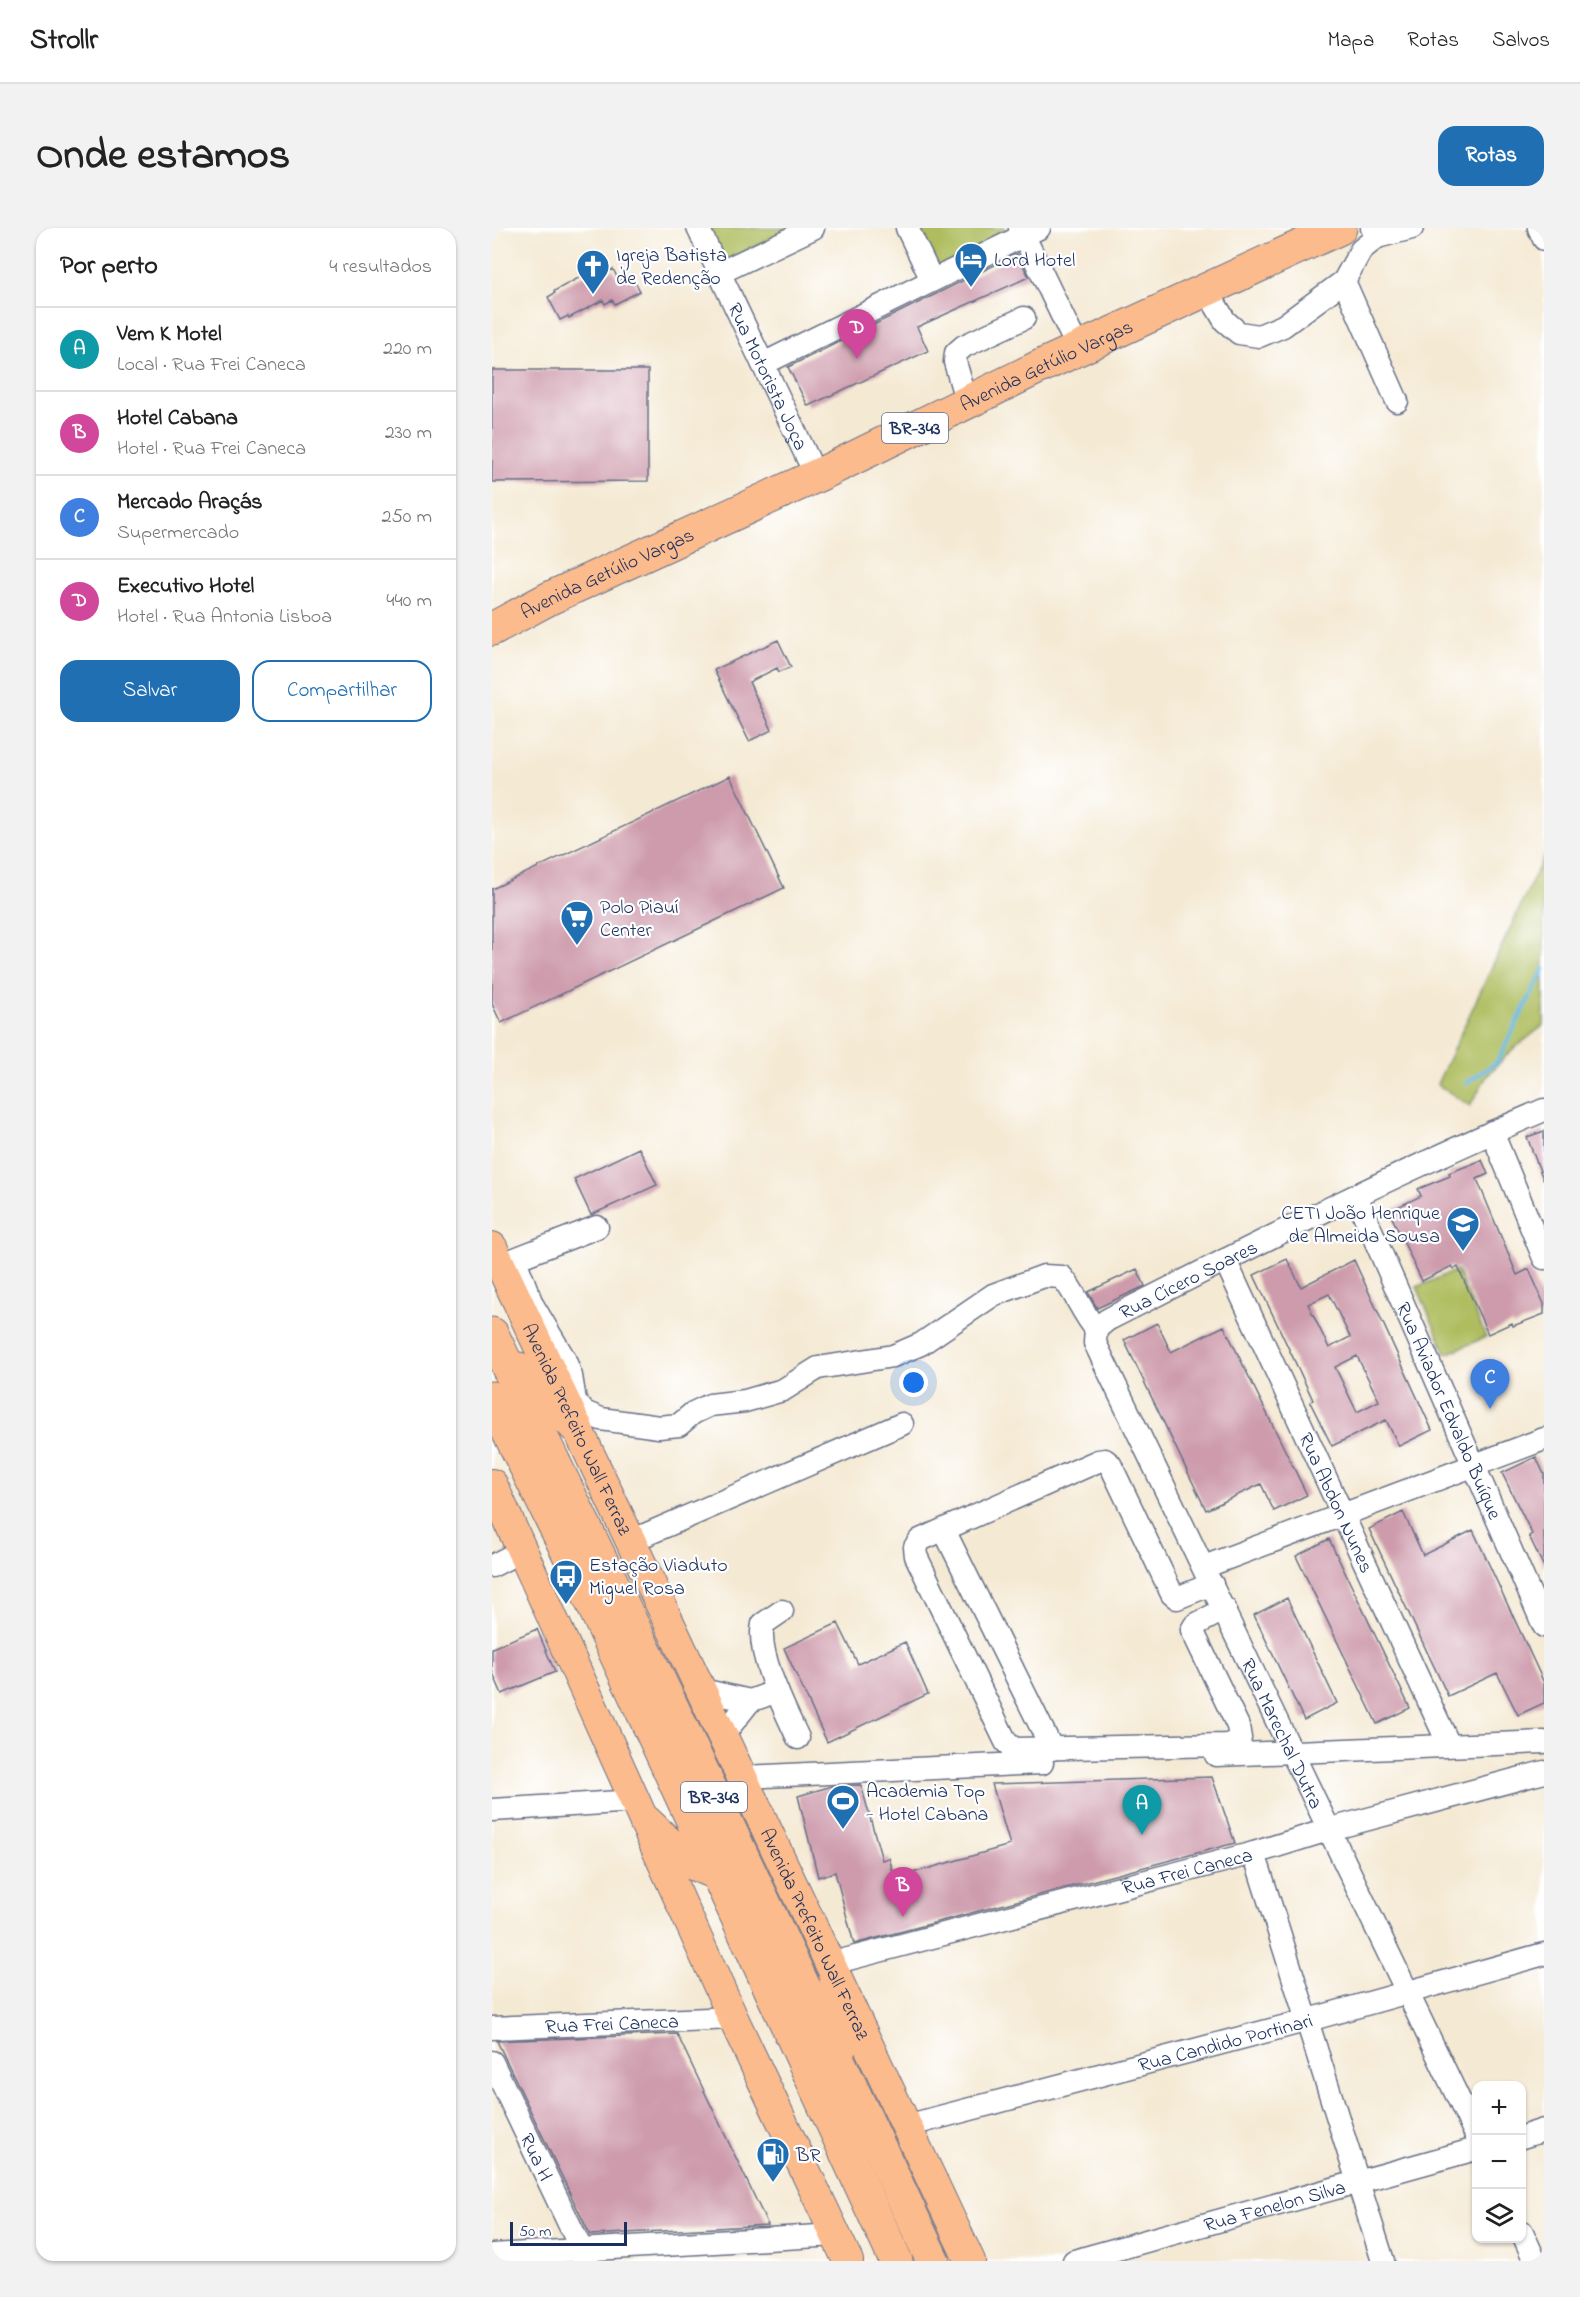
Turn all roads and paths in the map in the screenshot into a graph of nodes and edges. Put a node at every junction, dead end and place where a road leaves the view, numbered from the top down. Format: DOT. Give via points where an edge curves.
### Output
graph roads {
  1 [pos="698,228"];
  2 [pos="813,228"];
  3 [pos="907,228"];
  4 [pos="1298,228"];
  5 [pos="1340,228"];
  6 [pos="1412,228"];
  7 [pos="1539,228"];
  8 [pos="1027,231"];
  9 [pos="1375,233"];
  10 [pos="1544,239"];
  11 [pos="719,273"];
  12 [pos="932,280"];
  13 [pos="1344,281"];
  14 [pos="1206,289"];
  15 [pos="1024,318"];
  16 [pos="1071,334"];
  17 [pos="763,364"];
  18 [pos="962,386"];
  19 [pos="1397,401"];
  20 [pos="808,459"];
  21 [pos="492,611"];
  22 [pos="492,629"];
  23 [pos="1544,1110"];
  24 [pos="1492,1132"];
  25 [pos="1356,1196"];
  26 [pos="597,1227"];
  27 [pos="502,1257"];
  28 [pos="1544,1258"];
  29 [pos="1225,1260"];
  30 [pos="1096,1329"];
  31 [pos="496,1341"];
  32 [pos="492,1398"];
  33 [pos="572,1411"];
  34 [pos="902,1424"];
  35 [pos="1544,1440"];
  36 [pos="1474,1466"];
  37 [pos="492,1484"];
  38 [pos="1343,1515"];
  39 [pos="944,1530"];
  40 [pos="630,1541"];
  41 [pos="521,1551"];
  42 [pos="492,1566"];
  43 [pos="1208,1575"];
  44 [pos="1225,1609"];
  45 [pos="782,1611"];
  46 [pos="1544,1626"];
  47 [pos="702,1690"];
  48 [pos="777,1690"];
  49 [pos="750,1701"];
  50 [pos="723,1735"];
  51 [pos="798,1738"];
  52 [pos="1544,1742"];
  53 [pos="1449,1745"];
  54 [pos="1052,1749"];
  55 [pos="1293,1751"];
  56 [pos="1544,1772"];
  57 [pos="742,1777"];
  58 [pos="492,1810"];
  59 [pos="640,1811"];
  60 [pos="1331,1829"];
  61 [pos="1254,1854"];
  62 [pos="718,1874"];
  63 [pos="1544,1954"];
  64 [pos="832,1972"];
  65 [pos="1409,1992"];
  66 [pos="733,2018"];
  67 [pos="1305,2021"];
  68 [pos="492,2028"];
  69 [pos="492,2062"];
  70 [pos="841,2064"];
  71 [pos="906,2126"];
  72 [pos="1472,2126"];
  73 [pos="1544,2130"];
  74 [pos="1525,2135"];
  75 [pos="1472,2150"];
  76 [pos="1360,2183"];
  77 [pos="1526,2242"];
  78 [pos="842,2248"];
  79 [pos="582,2251"];
  80 [pos="492,2255"];
  81 [pos="896,2261"];
  82 [pos="933,2261"];
  83 [pos="970,2261"];
  84 [pos="1074,2261"];
  85 [pos="1383,2261"];
  86 [pos="1535,2261"];
  1 -- 11 [label="street, Rua Motorista Joça"];
  2 -- 11 [label="street"];
  3 -- 12 [label="street"];
  4 -- 16 [label="highway, Avenida Getúlio Vargas / BR-343"];
  5 -- 14 [label="highway, Avenida Getúlio Vargas / BR-343"];
  6 -- 9 [label="street"];
  7 -- 10 [label="street"];
  8 -- 12 [label="street"];
  8 -- 16 [label="street"];
  9 -- 13 [label="street"];
  11 -- 17 [label="street, Rua Motorista Joça"];
  12 -- 17 [label="street"];
  13 -- 14 [label="street" via="1283,326 1259,336 1239,333 1225,321"];
  13 -- 19 [label="street"];
  14 -- 22 [label="highway, Avenida Getúlio Vargas / BR-343" via="550,598"];
  15 -- 18 [label="street" via="956,352"];
  16 -- 18 [label="highway, Avenida Getúlio Vargas / BR-343"];
  17 -- 20 [label="street, Rua Motorista Joça"];
  18 -- 20 [label="highway, Avenida Getúlio Vargas / BR-343"];
  20 -- 21 [label="highway, Avenida Getúlio Vargas / BR-343"];
  23 -- 24 [label="street, Rua Cícero Soares"];
  24 -- 25 [label="street, Rua Cícero Soares"];
  24 -- 28 [label="street"];
  25 -- 29 [label="street, Rua Cícero Soares"];
  25 -- 36 [label="street, Rua Aviador Edvaldo Buíque"];
  26 -- 27 [label="street"];
  27 -- 33 [label="main road, Avenida Prefeito Wall Ferraz"];
  29 -- 30 [label="street, Rua Cícero Soares"];
  29 -- 38 [label="street, Rua Abdon Nunes"];
  30 -- 33 [label="street" via="1062,1277 1044,1276 993,1295 921,1344 893,1356 818,1368 783,1390 745,1401 710,1405 679,1425 601,1419"];
  30 -- 43 [label="street, Rua Marechal Dutra" via="1095,1343"];
  31 -- 33 [label="highway"];
  31 -- 70 [label="highway, Avenida Prefeito Wall Ferraz / BR-343"];
  32 -- 62 [label="highway"];
  33 -- 40 [label="main road, Avenida Prefeito Wall Ferraz"];
  34 -- 40 [label="street"];
  35 -- 36 [label="street"];
  36 -- 38 [label="street"];
  36 -- 46 [label="street, Rua Aviador Edvaldo Buíque"];
  37 -- 41 [label="main road"];
  38 -- 43 [label="street"];
  38 -- 53 [label="street, Rua Abdon Nunes"];
  39 -- 43 [label="street" via="1105,1460 1172,1594 1184,1597"];
  39 -- 54 [label="street"];
  39 -- 54 [label="street" via="920,1540 915,1547 916,1556 1005,1742 1014,1749"];
  40 -- 47 [label="main road, Avenida Prefeito Wall Ferraz"];
  41 -- 42 [label="street"];
  41 -- 59 [label="main road"];
  43 -- 44 [label="street, Rua Marechal Dutra"];
  44 -- 54 [label="street" via="1192,1630 1240,1732 1235,1743"];
  44 -- 55 [label="street, Rua Marechal Dutra"];
  45 -- 48 [label="street" via="763,1624 760,1635"];
  47 -- 49 [label="street"];
  47 -- 50 [label="main road, Avenida Prefeito Wall Ferraz"];
  48 -- 49 [label="street"];
  48 -- 51 [label="street"];
  49 -- 50 [label="street"];
  50 -- 57 [label="main road, Avenida Prefeito Wall Ferraz"];
  52 -- 53 [label="street"];
  53 -- 55 [label="street"];
  55 -- 57 [label="street"];
  55 -- 60 [label="street, Rua Marechal Dutra"];
  56 -- 60 [label="street, Rua Frei Caneca"];
  57 -- 64 [label="main road, Avenida Prefeito Wall Ferraz"];
  58 -- 59 [label="street"];
  59 -- 62 [label="highway" via="687,1861"];
  59 -- 66 [label="main road"];
  60 -- 61 [label="street, Rua Frei Caneca"];
  60 -- 65 [label="street, Rua Marechal Dutra"];
  61 -- 64 [label="street, Rua Frei Caneca"];
  61 -- 67 [label="street"];
  62 -- 81 [label="highway"];
  63 -- 65 [label="street, Rua Candido Portinari"];
  64 -- 70 [label="highway"];
  64 -- 71 [label="main road, Avenida Prefeito Wall Ferraz"];
  65 -- 67 [label="street, Rua Candido Portinari"];
  65 -- 72 [label="street, Rua Marechal Dutra"];
  66 -- 68 [label="street, Rua Frei Caneca"];
  66 -- 78 [label="main road"];
  67 -- 71 [label="street, Rua Candido Portinari"];
  67 -- 76 [label="street"];
  69 -- 79 [label="street, Rua H"];
  70 -- 82 [label="highway, Avenida Prefeito Wall Ferraz / BR-343"];
  71 -- 83 [label="main road, Avenida Prefeito Wall Ferraz"];
  73 -- 74 [label="street"];
  75 -- 76 [label="street, Rua Fenelon Silva"];
  76 -- 84 [label="street, Rua Fenelon Silva"];
  76 -- 85 [label="street"];
  77 -- 86 [label="street"];
  78 -- 79 [label="street"];
  79 -- 80 [label="street"];
}
